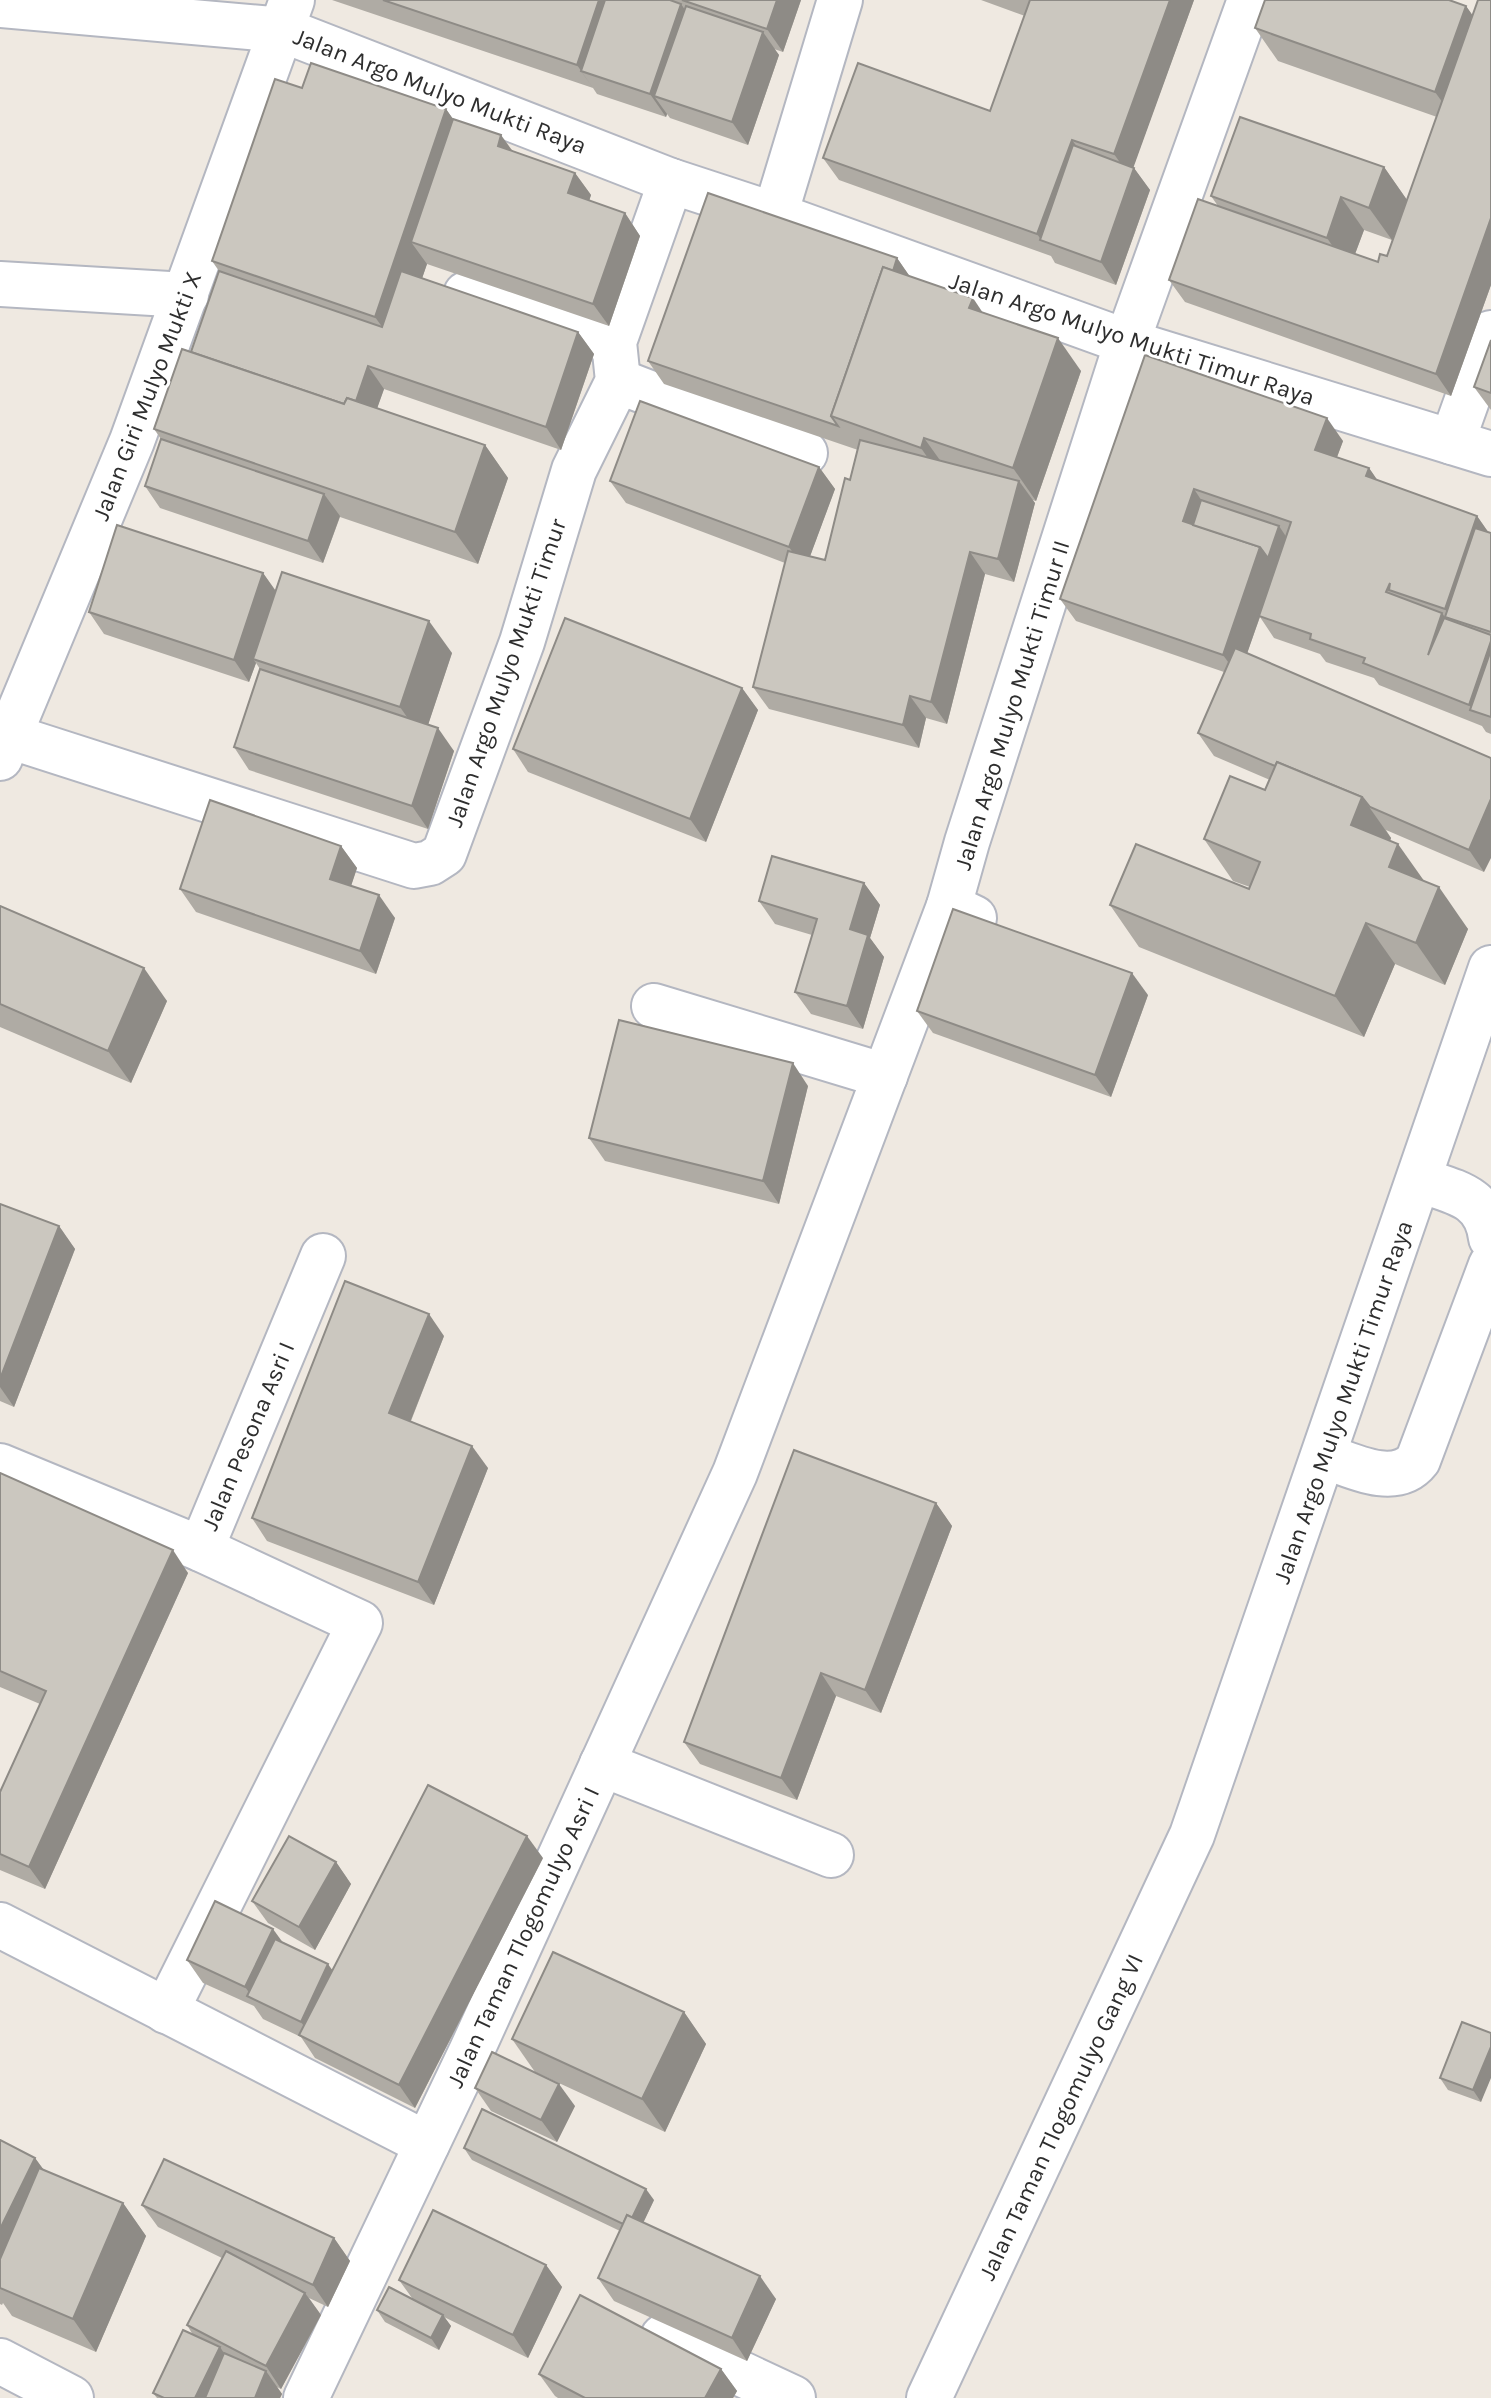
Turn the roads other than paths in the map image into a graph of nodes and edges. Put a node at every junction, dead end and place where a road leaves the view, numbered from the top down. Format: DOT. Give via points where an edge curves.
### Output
graph roads {
  1 [pos="840,0"];
  2 [pos="1250,0"];
  3 [pos="0,5"];
  4 [pos="287,15"];
  5 [pos="671,181"];
  6 [pos="775,215"];
  7 [pos="0,284"];
  8 [pos="460,292"];
  9 [pos="186,295"];
  10 [pos="1491,333"];
  11 [pos="1127,342"];
  12 [pos="616,361"];
  13 [pos="1472,448"];
  14 [pos="805,453"];
  15 [pos="12,691"];
  16 [pos="4,747"];
  17 [pos="949,906"];
  18 [pos="1007,931"];
  19 [pos="1491,968"];
  20 [pos="654,1006"];
  21 [pos="885,1076"];
  22 [pos="1437,1186"];
  23 [pos="1491,1238"];
  24 [pos="323,1256"];
  25 [pos="1491,1265"];
  26 [pos="1349,1464"];
  27 [pos="0,1466"];
  28 [pos="201,1549"];
  29 [pos="602,1764"];
  30 [pos="1192,1835"];
  31 [pos="831,1855"];
  32 [pos="0,1925"];
  33 [pos="166,2011"];
  34 [pos="427,2144"];
  35 [pos="663,2337"];
  36 [pos="2,2370"];
  37 [pos="71,2398"];
  38 [pos="306,2398"];
  39 [pos="793,2398"];
  40 [pos="929,2398"];
  1 -- 6 [label="street"];
  2 -- 11 [label="street, Jalan Argo Mulyo Mukti Timur II"];
  3 -- 4 [label="street, Jalan Argo Mulyo Mukti Raya"];
  4 -- 5 [label="street, Jalan Argo Mulyo Mukti Raya"];
  4 -- 9 [label="street, Jalan Giri Mulyo Mukti X"];
  5 -- 6 [label="street, Jalan Argo Mulyo Mukti Raya"];
  5 -- 12 [label="street, Jalan Argo Mulyo Mukti Timur"];
  6 -- 11 [label="street, Jalan Argo Mulyo Mukti Timur Raya"];
  7 -- 9 [label="street"];
  8 -- 12 [label="street"];
  9 -- 15 [label="street, Jalan Giri Mulyo Mukti X" via="44,657"];
  10 -- 13 [label="street"];
  11 -- 13 [label="street, Jalan Argo Mulyo Mukti Timur Raya"];
  11 -- 17 [label="street, Jalan Argo Mulyo Mukti Timur II"];
  12 -- 14 [label="street"];
  12 -- 16 [label="street, Jalan Argo Mulyo Mukti Timur" via="444,854 430,863 414,866"];
  15 -- 16 [label="street, Jalan Giri Mulyo Mukti X"];
  17 -- 18 [label="street"];
  17 -- 21 [label="street, Jalan Argo Mulyo Mukti Timur II"];
  19 -- 22 [label="street, Jalan Argo Mulyo Mukti Timur Raya"];
  20 -- 21 [label="street"];
  21 -- 29 [label="street, Jalan Taman Tlogomulyo Asri I" via="735,1473"];
  22 -- 23 [label="street" via="1478,1203"];
  22 -- 26 [label="street, Jalan Argo Mulyo Mukti Timur Raya"];
  24 -- 28 [label="street, Jalan Pesona Asri I"];
  25 -- 26 [label="street" via="1418,1460 1402,1473"];
  26 -- 30 [label="street, Jalan Argo Mulyo Mukti Timur Raya"];
  27 -- 28 [label="street, Jalan Pesona Asri I"];
  28 -- 33 [label="street" via="360,1623"];
  29 -- 31 [label="street"];
  29 -- 34 [label="street, Jalan Taman Tlogomulyo Asri I"];
  30 -- 40 [label="street, Jalan Taman Tlogomulyo Gang VI"];
  32 -- 33 [label="street"];
  33 -- 34 [label="street"];
  34 -- 38 [label="street, Jalan Taman Tlogomulyo Asri I"];
  35 -- 39 [label="street"];
  36 -- 37 [label="street"];
}
